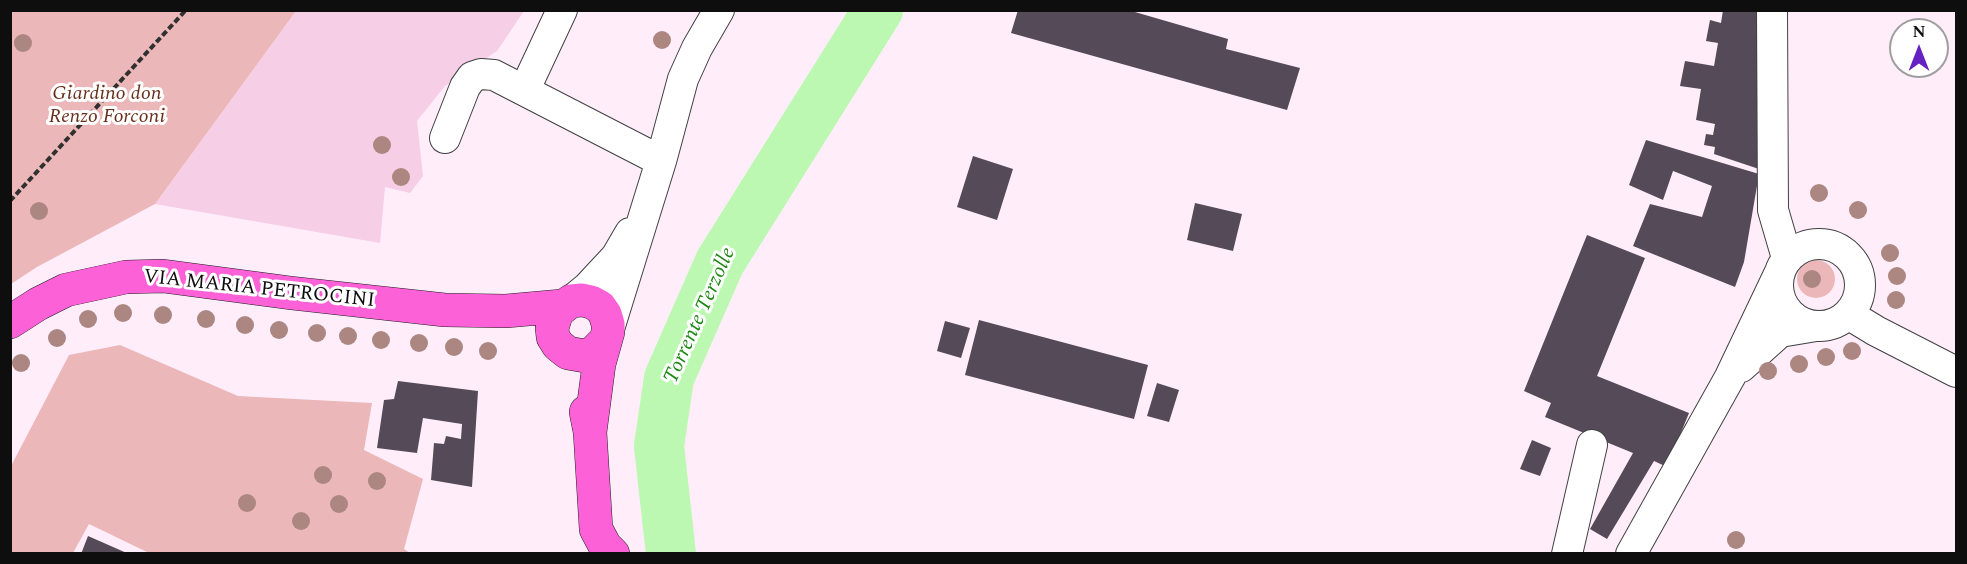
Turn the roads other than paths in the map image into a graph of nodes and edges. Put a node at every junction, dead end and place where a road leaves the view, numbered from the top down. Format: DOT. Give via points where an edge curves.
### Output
graph roads {
  1 [pos="562,10"];
  2 [pos="719,10"];
  3 [pos="1772,10"];
  4 [pos="525,89"];
  5 [pos="445,138"];
  6 [pos="661,161"];
  7 [pos="646,208"];
  8 [pos="1784,265"];
  9 [pos="566,304"];
  10 [pos="445,310"];
  11 [pos="1848,314"];
  12 [pos="10,322"];
  13 [pos="1816,326"];
  14 [pos="607,337"];
  15 [pos="563,349"];
  16 [pos="1956,372"];
  17 [pos="1730,377"];
  18 [pos="590,432"];
  19 [pos="1592,445"];
  20 [pos="613,554"];
  21 [pos="1567,554"];
  22 [pos="1631,554"];
  1 -- 4 [label="street"];
  2 -- 6 [label="street" via="683,79"];
  3 -- 8 [label="street" via="1773,210"];
  4 -- 5 [label="street" via="494,75 472,77"];
  4 -- 6 [label="street"];
  6 -- 7 [label="street"];
  7 -- 9 [label="street" via="616,257"];
  7 -- 14 [label="street"];
  8 -- 11 [label="street" via="1799,248 1819,243 1837,247 1848,255 1861,286"];
  8 -- 13 [label="street" via="1778,287 1780,300 1801,322"];
  8 -- 17 [label="street"];
  9 -- 10 [label="main road, VIA MARIA PETROCINI" via="506,311"];
  9 -- 14 [label="main road" via="582,300 600,307 605,314"];
  9 -- 15 [label="main road" via="554,318 552,328"];
  10 -- 12 [label="main road, VIA MARIA PETROCINI" via="163,276 126,277 66,290"];
  10 -- 15 [label="main road, VIA MARIA PETROCINI" via="520,328"];
  11 -- 13 [label="street" via="1829,325"];
  11 -- 16 [label="street"];
  13 -- 17 [label="street" via="1780,332"];
  14 -- 15 [label="main road" via="585,356"];
  14 -- 18 [label="main road" via="598,364"];
  15 -- 18 [label="main road" via="580,384"];
  17 -- 22 [label="street"];
  18 -- 20 [label="main road" via="596,529"];
  19 -- 21 [label="street"];
}
